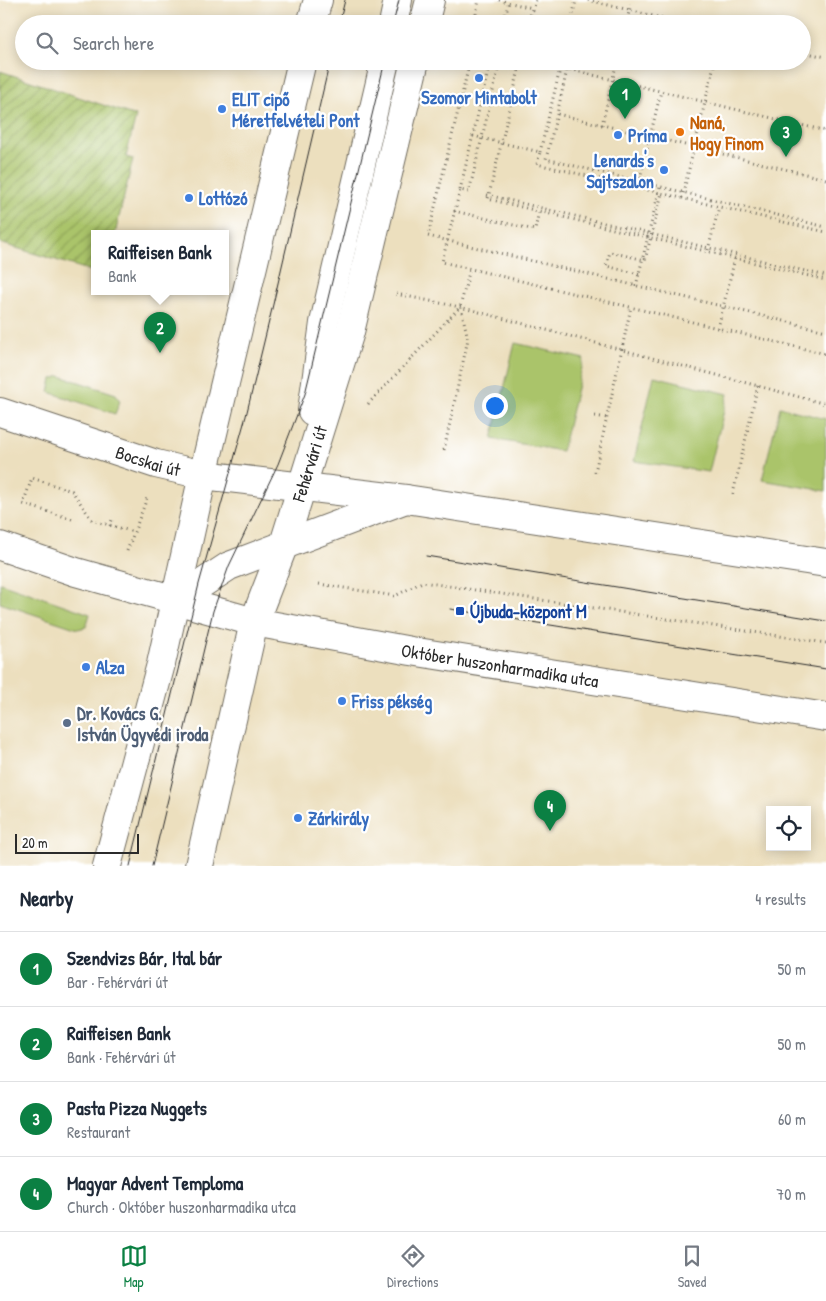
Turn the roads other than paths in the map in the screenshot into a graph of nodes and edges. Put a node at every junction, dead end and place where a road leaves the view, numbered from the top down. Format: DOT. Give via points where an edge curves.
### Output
graph roads {
  1 [pos="318,0"];
  2 [pos="398,0"];
  3 [pos="430,0"];
  4 [pos="314,15"];
  5 [pos="395,15"];
  6 [pos="426,15"];
  7 [pos="300,70"];
  8 [pos="383,70"];
  9 [pos="412,70"];
  10 [pos="0,412"];
  11 [pos="203,476"];
  12 [pos="302,486"];
  13 [pos="406,499"];
  14 [pos="0,546"];
  15 [pos="283,547"];
  16 [pos="826,563"];
  17 [pos="177,600"];
  18 [pos="254,622"];
  19 [pos="826,717"];
  20 [pos="107,866"];
  21 [pos="200,866"];
  1 -- 4 [label="street"];
  2 -- 5 [label="street"];
  3 -- 6 [label="street"];
  7 -- 11 [label="street"];
  8 -- 12 [label="street" via="324,323"];
  9 -- 12 [label="street, Fehérvári út" via="350,332"];
  10 -- 11 [label="street, Bocskai út" via="156,464"];
  11 -- 12 [label="street, Bocskai út"];
  11 -- 17 [label="street"];
  12 -- 13 [label="street"];
  12 -- 15 [label="street, Fehérvári út"];
  13 -- 15 [label="street"];
  13 -- 16 [label="street"];
  14 -- 17 [label="street" via="76,572"];
  15 -- 17 [label="street" via="230,566"];
  15 -- 18 [label="street, Fehérvári út"];
  17 -- 18 [label="street, Október huszonharmadika utca"];
  17 -- 20 [label="street"];
  18 -- 19 [label="street, Október huszonharmadika utca"];
  18 -- 21 [label="street, Fehérvári út"];
}
